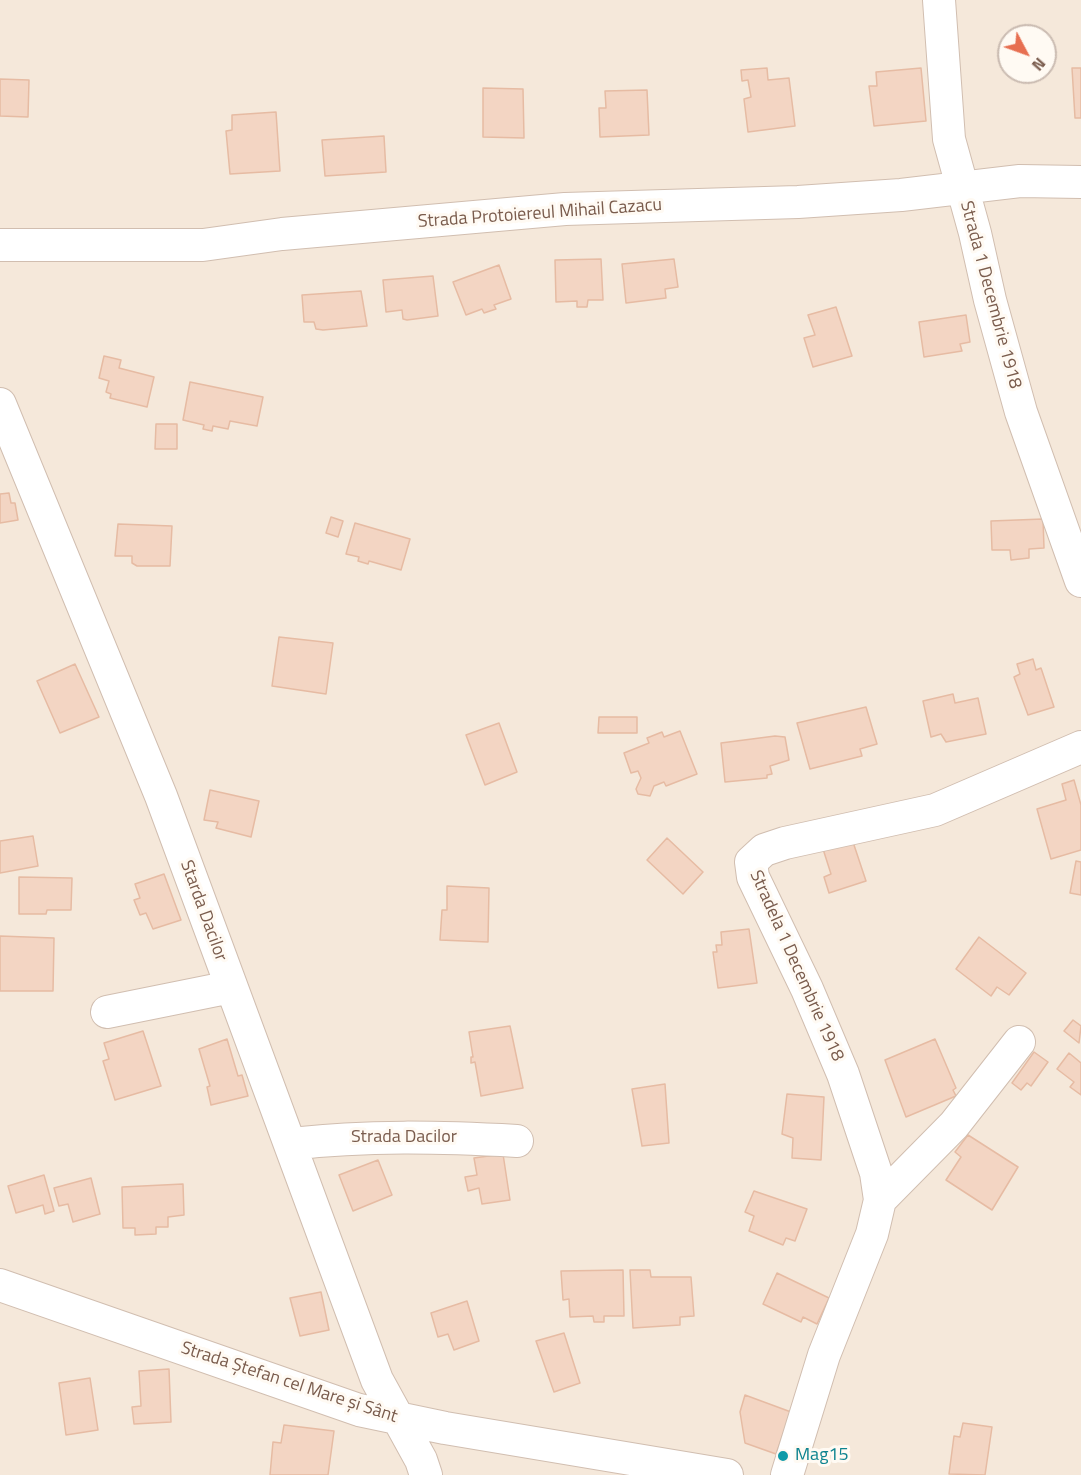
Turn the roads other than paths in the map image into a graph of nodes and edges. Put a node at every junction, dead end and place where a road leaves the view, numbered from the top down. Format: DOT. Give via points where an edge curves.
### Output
graph roads {
  1 [pos="939,0"];
  2 [pos="1081,182"];
  3 [pos="961,188"];
  4 [pos="0,245"];
  5 [pos="0,404"];
  6 [pos="1075,544"];
  7 [pos="1081,581"];
  8 [pos="1081,747"];
  9 [pos="231,987"];
  10 [pos="107,1012"];
  11 [pos="1019,1042"];
  12 [pos="517,1141"];
  13 [pos="291,1144"];
  14 [pos="880,1200"];
  15 [pos="0,1285"];
  16 [pos="400,1420"];
  17 [pos="426,1475"];
  18 [pos="727,1475"];
  19 [pos="788,1475"];
  1 -- 3 [label="street, Strada 1 Decembrie 1918" via="950,139"];
  2 -- 3 [label="street, Strada Protoiereul Mihail Cazacu" via="1020,181"];
  3 -- 4 [label="street, Strada Protoiereul Mihail Cazacu" via="798,202 565,209 282,234 203,245"];
  3 -- 6 [label="street, Strada 1 Decembrie 1918" via="1021,412"];
  5 -- 9 [label="street, Starda Dacilor" via="161,796"];
  6 -- 7 [label="street, Strada 1 Decembrie 1918"];
  8 -- 14 [label="street, Stradela 1 Decembrie 1918" via="935,810 785,843 764,850 751,862 753,877 843,1074 876,1173"];
  9 -- 10 [label="street"];
  9 -- 13 [label="street, Starda Dacilor"];
  11 -- 14 [label="street" via="954,1125"];
  12 -- 13 [label="street, Strada Dacilor" via="420,1136 347,1137"];
  13 -- 16 [label="street, Starda Dacilor" via="377,1380"];
  14 -- 19 [label="street, Stradela 1 Decembrie 1918" via="872,1234 824,1355"];
  15 -- 16 [label="street, Strada Ștefan cel Mare și Sânt" via="359,1410"];
  16 -- 17 [label="street"];
  16 -- 18 [label="street, Strada Ștefan cel Mare și Sânt"];
}
